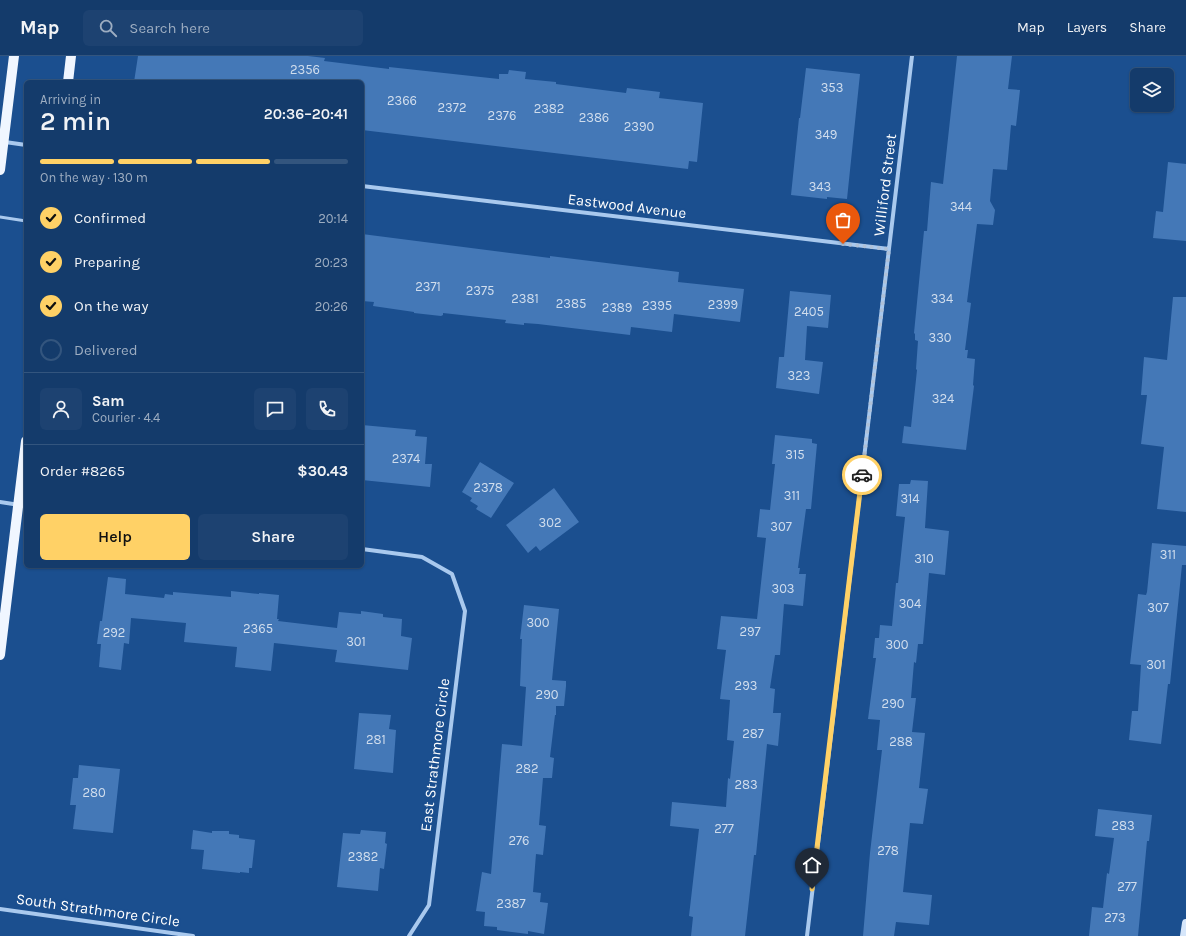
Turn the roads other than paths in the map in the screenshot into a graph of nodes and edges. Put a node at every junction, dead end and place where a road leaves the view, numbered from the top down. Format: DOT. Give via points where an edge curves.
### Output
graph roads {
  1 [pos="14,56"];
  2 [pos="70,56"];
  3 [pos="912,56"];
  4 [pos="68,80"];
  5 [pos="3,142"];
  6 [pos="24,145"];
  7 [pos="0,170"];
  8 [pos="364,186"];
  9 [pos="0,218"];
  10 [pos="24,221"];
  11 [pos="889,249"];
  12 [pos="24,474"];
  13 [pos="0,502"];
  14 [pos="22,506"];
  15 [pos="364,549"];
  16 [pos="0,655"];
  17 [pos="0,908"];
  18 [pos="1186,923"];
  19 [pos="193,936"];
  20 [pos="410,936"];
  21 [pos="807,936"];
  22 [pos="1184,936"];
  1 -- 5 [label="main road"];
  2 -- 4 [label="main road"];
  3 -- 11 [label="street, Williford Street"];
  5 -- 6 [label="street"];
  5 -- 7 [label="main road"];
  8 -- 11 [label="street, Eastwood Avenue"];
  9 -- 10 [label="lane"];
  11 -- 21 [label="street, Williford Street"];
  12 -- 14 [label="main road"];
  13 -- 14 [label="street"];
  14 -- 16 [label="main road"];
  15 -- 20 [label="street, East Strathmore Circle" via="422,557 452,574 465,611 429,905"];
  17 -- 19 [label="street, South Strathmore Circle"];
  18 -- 22 [label="main road"];
}
